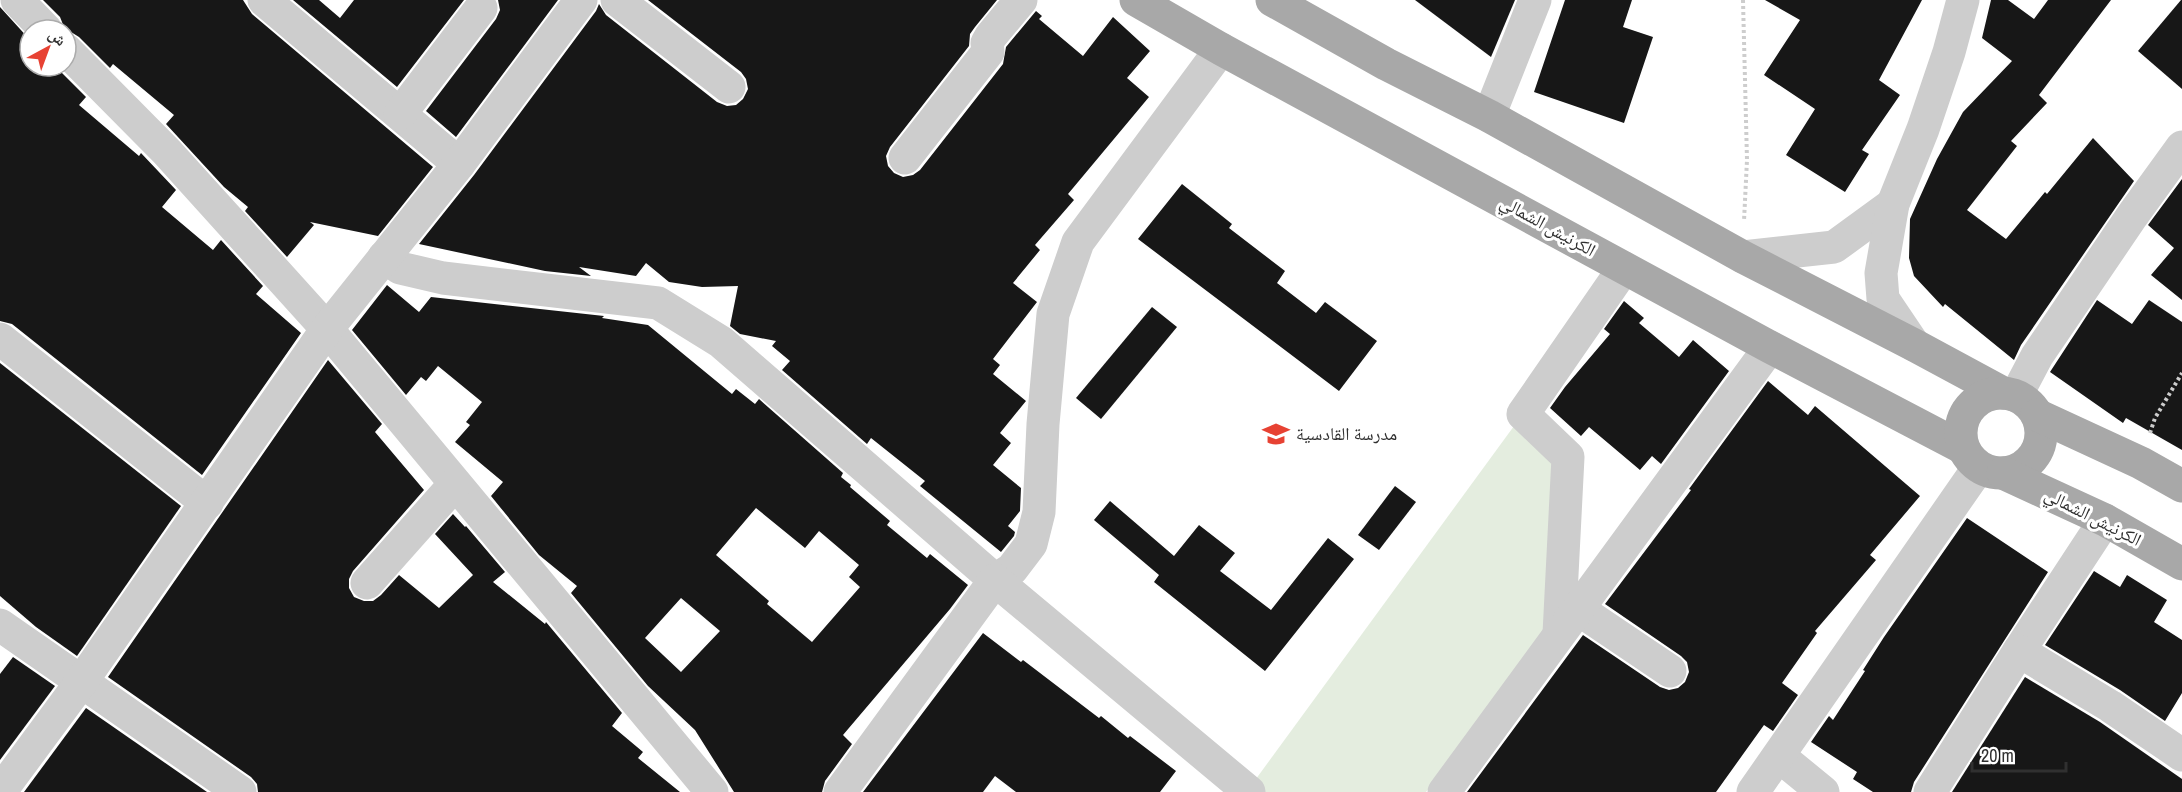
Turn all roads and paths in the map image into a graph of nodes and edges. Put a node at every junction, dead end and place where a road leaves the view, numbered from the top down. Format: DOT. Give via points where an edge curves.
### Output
graph roads {
  1 [pos="17,0"];
  2 [pos="264,0"];
  3 [pos="581,0"];
  4 [pos="617,0"];
  5 [pos="1021,0"];
  6 [pos="1136,0"];
  7 [pos="1272,0"];
  8 [pos="1535,0"];
  9 [pos="1743,0"];
  10 [pos="1963,0"];
  11 [pos="481,8"];
  12 [pos="34,18"];
  13 [pos="1221,49"];
  14 [pos="78,62"];
  15 [pos="729,87"];
  16 [pos="400,114"];
  17 [pos="1489,116"];
  18 [pos="2182,147"];
  19 [pos="905,158"];
  20 [pos="459,164"];
  21 [pos="1893,204"];
  22 [pos="384,257"];
  23 [pos="1743,257"];
  24 [pos="1624,267"];
  25 [pos="327,329"];
  26 [pos="0,339"];
  27 [pos="1914,345"];
  28 [pos="1770,347"];
  29 [pos="2182,374"];
  30 [pos="2019,401"];
  31 [pos="1982,463"];
  32 [pos="2141,463"];
  33 [pos="455,484"];
  34 [pos="2182,486"];
  35 [pos="207,503"];
  36 [pos="2105,520"];
  37 [pos="2182,564"];
  38 [pos="995,580"];
  39 [pos="367,584"];
  40 [pos="1569,621"];
  41 [pos="0,625"];
  42 [pos="2019,651"];
  43 [pos="1670,671"];
  44 [pos="82,681"];
  45 [pos="2182,755"];
  46 [pos="1779,756"];
  47 [pos="0,792"];
  48 [pos="240,792"];
  49 [pos="712,792"];
  50 [pos="840,792"];
  51 [pos="1250,792"];
  52 [pos="1444,792"];
  53 [pos="1752,792"];
  54 [pos="1823,792"];
  55 [pos="1930,792"];
  1 -- 12 [label="street"];
  2 -- 16 [label="street"];
  3 -- 20 [label="street"];
  4 -- 15 [label="street"];
  5 -- 19 [label="street" via="991,36 988,52"];
  6 -- 13 [label="main road, الكرنيش الشمالي"];
  7 -- 17 [label="main road"];
  8 -- 17 [label="street"];
  9 -- 23 [label="path" via="1747,160"];
  10 -- 21 [label="street" via="1923,129"];
  11 -- 16 [label="street"];
  13 -- 24 [label="main road, الكرنيش الشمالي"];
  13 -- 38 [label="street" via="1078,242 1053,314 1039,512 1031,544 1012,569"];
  14 -- 25 [label="street" via="167,152"];
  16 -- 20 [label="street"];
  17 -- 23 [label="main road"];
  18 -- 30 [label="street" via="2037,356"];
  20 -- 22 [label="street"];
  21 -- 23 [label="street" via="1834,247"];
  21 -- 27 [label="street" via="1881,273 1883,299"];
  22 -- 25 [label="street"];
  22 -- 38 [label="street" via="400,268 443,278 658,303 721,342"];
  23 -- 27 [label="main road"];
  24 -- 28 [label="main road, الكرنيش الشمالي"];
  24 -- 40 [label="street" via="1523,414 1568,457"];
  25 -- 33 [label="street"];
  25 -- 35 [label="street"];
  26 -- 35 [label="street"];
  27 -- 30 [label="main road"];
  28 -- 31 [label="main road, الكرنيش الشمالي"];
  28 -- 40 [label="street"];
  29 -- 32 [label="path" via="2154,418"];
  30 -- 31 [label="main road" via="1989,395 1967,411 1960,435"];
  30 -- 31 [label="main road" via="2041,428 2035,455 2015,471"];
  30 -- 32 [label="main road"];
  31 -- 36 [label="main road, الكرنيش الشمالي"];
  31 -- 46 [label="street"];
  32 -- 34 [label="main road"];
  33 -- 39 [label="street"];
  33 -- 49 [label="street"];
  35 -- 44 [label="street"];
  36 -- 37 [label="main road, الكرنيش الشمالي"];
  36 -- 42 [label="street"];
  38 -- 50 [label="street"];
  38 -- 51 [label="street"];
  40 -- 43 [label="street"];
  40 -- 52 [label="street"];
  41 -- 44 [label="street"];
  42 -- 45 [label="street"];
  42 -- 55 [label="street"];
  44 -- 47 [label="street"];
  44 -- 48 [label="street"];
  46 -- 53 [label="street"];
  46 -- 54 [label="street"];
}
